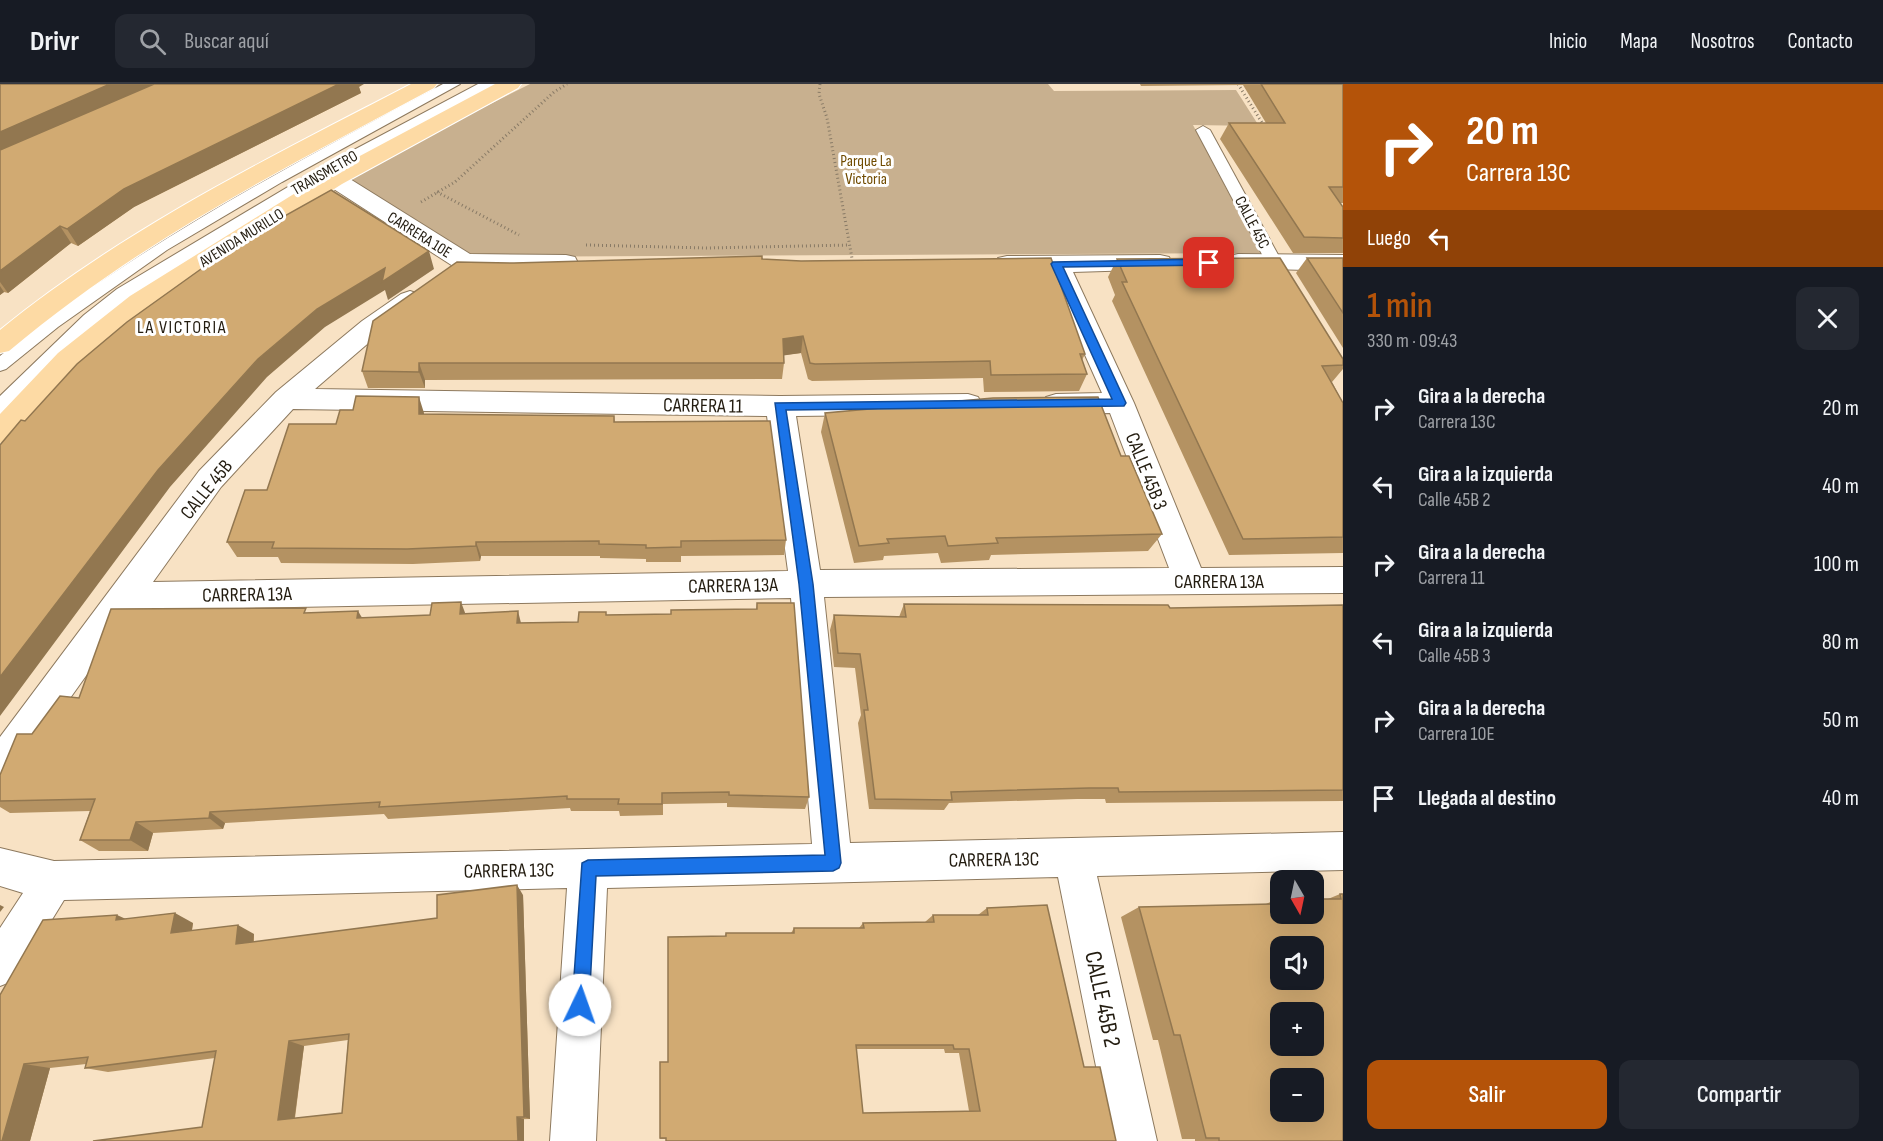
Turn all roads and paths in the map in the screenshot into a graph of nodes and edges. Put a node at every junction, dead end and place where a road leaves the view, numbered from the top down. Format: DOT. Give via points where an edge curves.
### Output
graph roads {
  1 [pos="427,84"];
  2 [pos="453,84"];
  3 [pos="488,84"];
  4 [pos="511,84"];
  5 [pos="567,84"];
  6 [pos="820,84"];
  7 [pos="1238,84"];
  8 [pos="1203,130"];
  9 [pos="334,179"];
  10 [pos="437,192"];
  11 [pos="394,218"];
  12 [pos="520,235"];
  13 [pos="577,245"];
  14 [pos="849,245"];
  15 [pos="465,262"];
  16 [pos="1217,262"];
  17 [pos="594,263"];
  18 [pos="1183,263"];
  19 [pos="1343,263"];
  20 [pos="985,264"];
  21 [pos="1057,264"];
  22 [pos="853,265"];
  23 [pos="1280,272"];
  24 [pos="0,344"];
  25 [pos="0,366"];
  26 [pos="286,399"];
  27 [pos="1120,403"];
  28 [pos="991,404"];
  29 [pos="1026,404"];
  30 [pos="780,406"];
  31 [pos="0,407"];
  32 [pos="0,432"];
  33 [pos="1343,580"];
  34 [pos="1190,581"];
  35 [pos="806,584"];
  36 [pos="124,596"];
  37 [pos="0,766"];
  38 [pos="1343,851"];
  39 [pos="1072,857"];
  40 [pos="833,863"];
  41 [pos="0,867"];
  42 [pos="588,868"];
  43 [pos="54,881"];
  44 [pos="0,965"];
  45 [pos="573,1141"];
  46 [pos="1134,1141"];
  1 -- 24 [label="main road" via="173,221 94,272"];
  2 -- 25 [label="lane, TRANSMETRO" via="223,208 155,250 80,300"];
  3 -- 31 [label="lane, TRANSMETRO" via="323,172 123,293 90,319"];
  4 -- 9 [label="main road, AVENIDA MURILLO"];
  5 -- 10 [label="path" via="455,182"];
  6 -- 14 [label="path"];
  7 -- 8 [label="path" via="1266,129"];
  8 -- 23 [label="lane, CALLE 45C"];
  9 -- 11 [label="street, CARRERA 10E"];
  9 -- 32 [label="main road, AVENIDA MURILLO" via="104,328"];
  10 -- 11 [label="path"];
  10 -- 12 [label="path"];
  11 -- 15 [label="street, CARRERA 10E"];
  13 -- 14 [label="path"];
  14 -- 22 [label="path"];
  15 -- 17 [label="street, CARRERA 10E"];
  15 -- 26 [label="street, CALLE 45B" via="371,327"];
  16 -- 23 [label="street"];
  18 -- 21 [label="street"];
  19 -- 23 [label="street"];
  20 -- 21 [label="street"];
  21 -- 27 [label="street, CALLE 45B 3"];
  26 -- 30 [label="street, CARRERA 11"];
  26 -- 36 [label="street, CALLE 45B" via="210,479"];
  27 -- 29 [label="street"];
  27 -- 34 [label="street, CALLE 45B 3"];
  28 -- 30 [label="street, CARRERA 11"];
  30 -- 35 [label="street"];
  33 -- 34 [label="street, CARRERA 13A"];
  34 -- 35 [label="street, CARRERA 13A"];
  35 -- 36 [label="street, CARRERA 13A"];
  35 -- 40 [label="street"];
  36 -- 37 [label="street, CALLE 45B"];
  38 -- 39 [label="street, CARRERA 13C"];
  39 -- 40 [label="street, CARRERA 13C"];
  39 -- 46 [label="street, CALLE 45B 2"];
  40 -- 42 [label="street, CARRERA 13C"];
  41 -- 43 [label="street, CARRERA 13C"];
  42 -- 43 [label="street, CARRERA 13C"];
  42 -- 45 [label="street"];
  43 -- 44 [label="street"];
}
